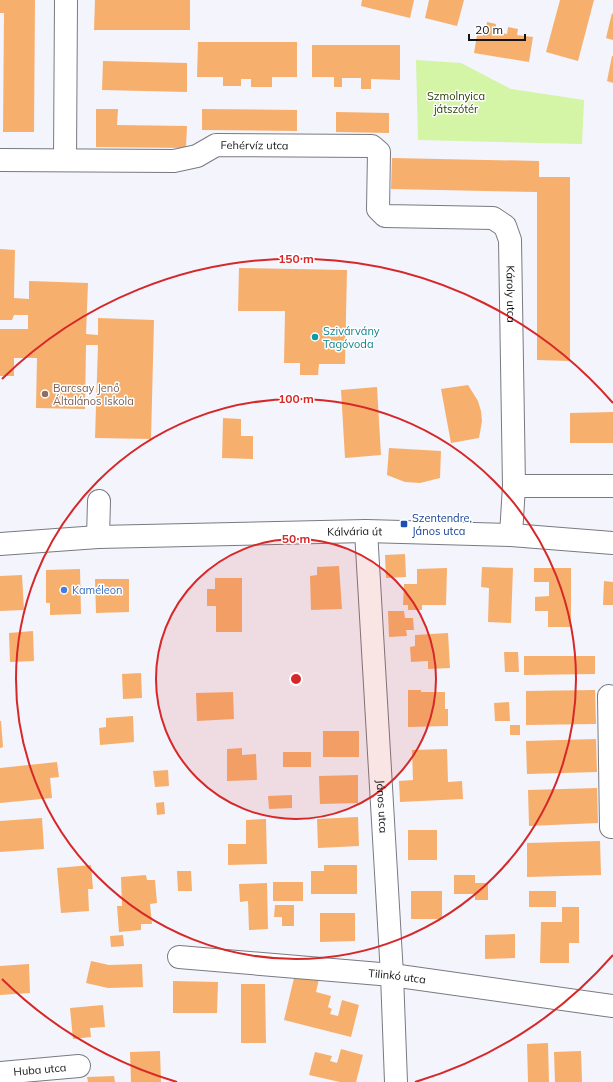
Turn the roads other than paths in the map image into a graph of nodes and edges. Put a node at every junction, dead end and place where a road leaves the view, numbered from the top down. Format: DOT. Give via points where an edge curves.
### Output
graph roads {
  1 [pos="66,0"];
  2 [pos="65,159"];
  3 [pos="0,160"];
  4 [pos="385,216"];
  5 [pos="514,486"];
  6 [pos="613,486"];
  7 [pos="99,501"];
  8 [pos="366,531"];
  9 [pos="511,535"];
  10 [pos="98,537"];
  11 [pos="613,543"];
  12 [pos="0,544"];
  13 [pos="609,696"];
  14 [pos="613,827"];
  15 [pos="179,957"];
  16 [pos="392,975"];
  17 [pos="613,1006"];
  18 [pos="79,1066"];
  19 [pos="0,1073"];
  20 [pos="396,1082"];
  1 -- 2 [label="street"];
  2 -- 3 [label="street, Fehérvíz utca"];
  2 -- 4 [label="street, Fehérvíz utca" via="174,160 197,156 216,144 372,146 379,152 378,208"];
  4 -- 5 [label="street, Károly utca" via="493,218 505,226 510,240"];
  5 -- 6 [label="street"];
  5 -- 9 [label="street, Károly utca"];
  7 -- 10 [label="street"];
  8 -- 9 [label="street, Kálvária út"];
  8 -- 10 [label="street, Kálvária út"];
  8 -- 16 [label="street, János utca"];
  9 -- 11 [label="street, Kálvária út"];
  10 -- 12 [label="street, Kálvária út"];
  13 -- 14 [label="street"];
  15 -- 16 [label="street, Tilinkó utca"];
  16 -- 17 [label="street, Tilinkó utca"];
  16 -- 20 [label="street, János utca"];
  18 -- 19 [label="street, Huba utca"];
}
